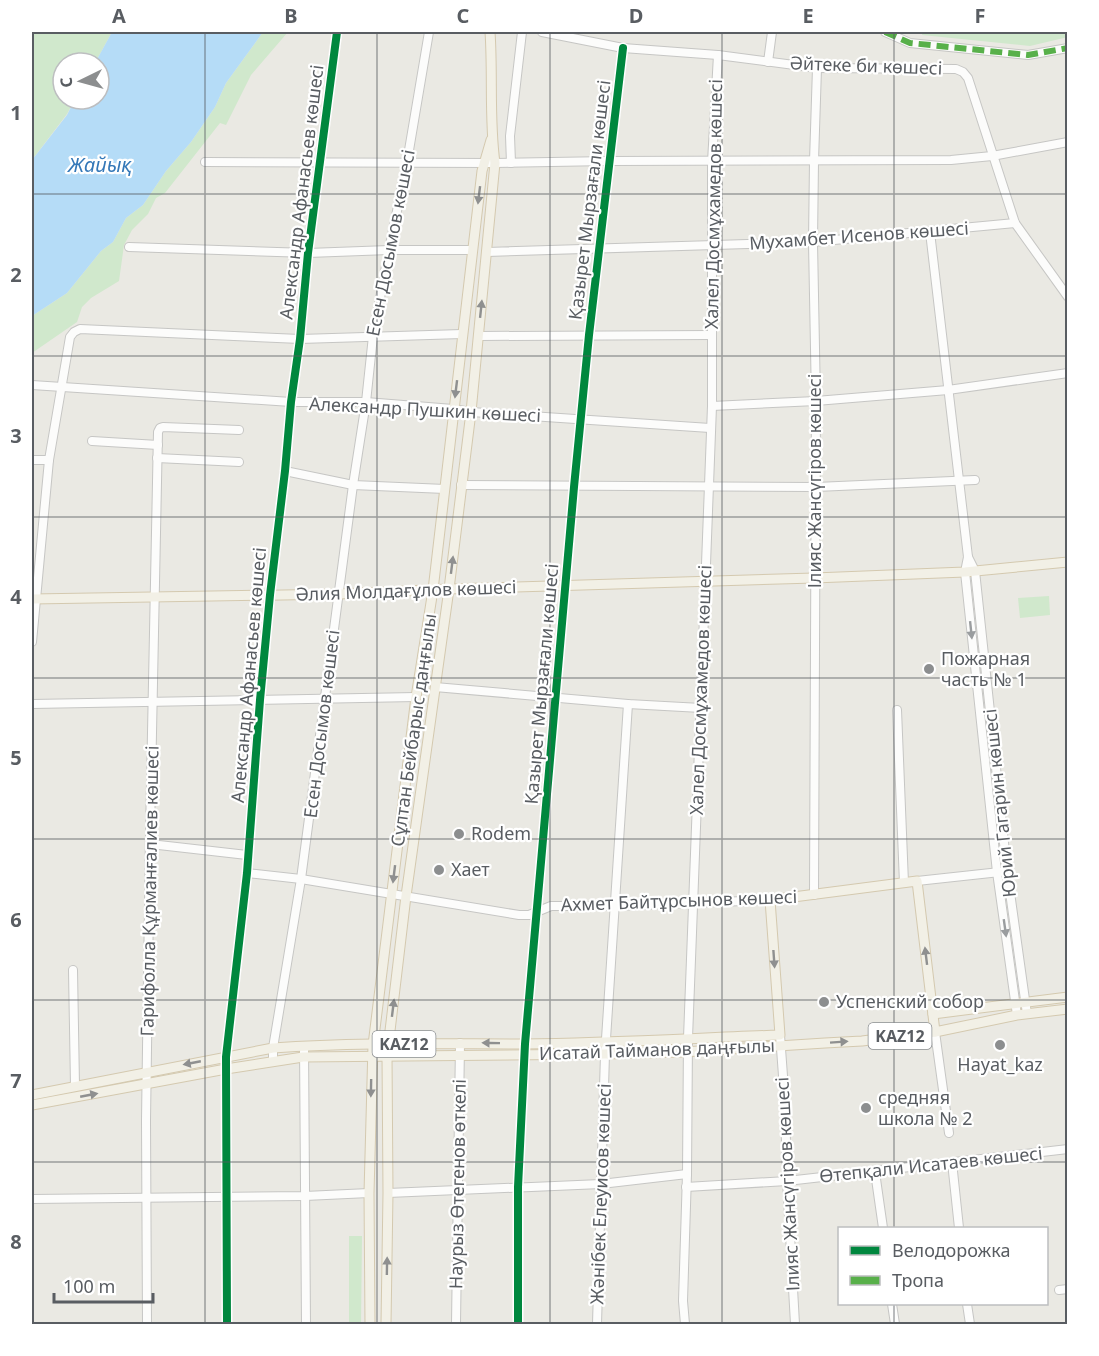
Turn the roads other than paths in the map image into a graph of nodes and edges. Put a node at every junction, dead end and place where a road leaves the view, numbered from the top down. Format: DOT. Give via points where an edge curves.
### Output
graph roads {
  1 [pos="337,32"];
  2 [pos="429,32"];
  3 [pos="490,32"];
  4 [pos="522,32"];
  5 [pos="542,32"];
  6 [pos="772,32"];
  7 [pos="885,32"];
  8 [pos="623,48"];
  9 [pos="1068,48"];
  10 [pos="718,56"];
  11 [pos="768,62"];
  12 [pos="817,68"];
  13 [pos="491,138"];
  14 [pos="1068,142"];
  15 [pos="992,156"];
  16 [pos="609,161"];
  17 [pos="814,161"];
  18 [pos="205,162"];
  19 [pos="319,162"];
  20 [pos="407,162"];
  21 [pos="712,162"];
  22 [pos="483,163"];
  23 [pos="495,163"];
  24 [pos="511,163"];
  25 [pos="1014,223"];
  26 [pos="930,232"];
  27 [pos="813,242"];
  28 [pos="713,246"];
  29 [pos="129,247"];
  30 [pos="599,248"];
  31 [pos="388,250"];
  32 [pos="472,250"];
  33 [pos="487,252"];
  34 [pos="308,253"];
  35 [pos="1068,297"];
  36 [pos="462,334"];
  37 [pos="589,335"];
  38 [pos="712,335"];
  39 [pos="373,336"];
  40 [pos="479,336"];
  41 [pos="300,339"];
  42 [pos="1068,373"];
  43 [pos="32,385"];
  44 [pos="61,387"];
  45 [pos="948,390"];
  46 [pos="816,401"];
  47 [pos="291,402"];
  48 [pos="366,402"];
  49 [pos="712,406"];
  50 [pos="453,409"];
  51 [pos="471,412"];
  52 [pos="580,419"];
  53 [pos="711,428"];
  54 [pos="239,430"];
  55 [pos="92,441"];
  56 [pos="158,445"];
  57 [pos="158,458"];
  58 [pos="32,460"];
  59 [pos="49,460"];
  60 [pos="239,462"];
  61 [pos="285,471"];
  62 [pos="958,480"];
  63 [pos="975,480"];
  64 [pos="353,485"];
  65 [pos="461,485"];
  66 [pos="709,486"];
  67 [pos="574,487"];
  68 [pos="816,487"];
  69 [pos="445,489"];
  70 [pos="1068,562"];
  71 [pos="970,571"];
  72 [pos="814,578"];
  73 [pos="704,582"];
  74 [pos="566,586"];
  75 [pos="449,589"];
  76 [pos="433,590"];
  77 [pos="339,594"];
  78 [pos="270,595"];
  79 [pos="155,597"];
  80 [pos="34,599"];
  81 [pos="32,642"];
  82 [pos="435,687"];
  83 [pos="555,697"];
  84 [pos="416,698"];
  85 [pos="325,699"];
  86 [pos="260,700"];
  87 [pos="153,702"];
  88 [pos="32,704"];
  89 [pos="628,704"];
  90 [pos="700,708"];
  91 [pos="897,710"];
  92 [pos="404,794"];
  93 [pos="420,796"];
  94 [pos="150,844"];
  95 [pos="248,855"];
  96 [pos="1007,871"];
  97 [pos="997,872"];
  98 [pos="247,873"];
  99 [pos="302,879"];
  100 [pos="917,881"];
  101 [pos="904,883"];
  102 [pos="392,894"];
  103 [pos="814,895"];
  104 [pos="406,896"];
  105 [pos="770,900"];
  106 [pos="693,904"];
  107 [pos="614,906"];
  108 [pos="537,912"];
  109 [pos="73,970"];
  110 [pos="1068,997"];
  111 [pos="1026,1003"];
  112 [pos="1015,1004"];
  113 [pos="1068,1009"];
  114 [pos="933,1014"];
  115 [pos="1027,1014"];
  116 [pos="1017,1015"];
  117 [pos="934,1032"];
  118 [pos="780,1035"];
  119 [pos="688,1038"];
  120 [pos="606,1042"];
  121 [pos="460,1043"];
  122 [pos="525,1044"];
  123 [pos="373,1045"];
  124 [pos="388,1045"];
  125 [pos="304,1046"];
  126 [pos="781,1046"];
  127 [pos="273,1048"];
  128 [pos="688,1051"];
  129 [pos="605,1054"];
  130 [pos="525,1055"];
  131 [pos="372,1056"];
  132 [pos="387,1056"];
  133 [pos="460,1056"];
  134 [pos="226,1057"];
  135 [pos="303,1057"];
  136 [pos="273,1061"];
  137 [pos="226,1069"];
  138 [pos="147,1072"];
  139 [pos="146,1084"];
  140 [pos="75,1086"];
  141 [pos="32,1095"];
  142 [pos="32,1105"];
  143 [pos="949,1133"];
  144 [pos="1068,1149"];
  145 [pos="952,1162"];
  146 [pos="875,1172"];
  147 [pos="687,1174"];
  148 [pos="788,1180"];
  149 [pos="601,1184"];
  150 [pos="518,1187"];
  151 [pos="686,1187"];
  152 [pos="459,1190"];
  153 [pos="369,1193"];
  154 [pos="388,1193"];
  155 [pos="305,1196"];
  156 [pos="146,1197"];
  157 [pos="226,1197"];
  158 [pos="32,1199"];
  159 [pos="882,1227"];
  160 [pos="959,1227"];
  161 [pos="892,1305"];
  162 [pos="967,1305"];
  163 [pos="147,1324"];
  164 [pos="227,1324"];
  165 [pos="306,1324"];
  166 [pos="370,1324"];
  167 [pos="386,1324"];
  168 [pos="456,1324"];
  169 [pos="518,1324"];
  170 [pos="597,1324"];
  171 [pos="685,1324"];
  172 [pos="795,1324"];
  173 [pos="895,1324"];
  174 [pos="970,1324"];
  1 -- 19 [label="street, Александр Афанасьев көшесі"];
  2 -- 20 [label="street, Есен Досымов көшесі"];
  3 -- 13 [label="main road, Сұлтан Бейбарыс даңғылы"];
  4 -- 24 [label="street" via="510,136"];
  5 -- 8 [label="street, Әйтеке би көшесі"];
  6 -- 11 [label="street, Әйтеке би көшесі"];
  7 -- 9 [label="street" via="910,43 1028,55"];
  8 -- 10 [label="street, Әйтеке би көшесі"];
  8 -- 16 [label="street, Қазырет Мырзағали көшесі"];
  10 -- 11 [label="street, Әйтеке би көшесі"];
  10 -- 21 [label="street, Халел Досмұхамедов көшесі"];
  11 -- 12 [label="street, Әйтеке би көшесі"];
  12 -- 15 [label="street, Әйтеке би көшесі" via="963,72"];
  12 -- 17 [label="street, Ілияс Жансүгіров көшесі"];
  13 -- 22 [label="main road, Сұлтан Бейбарыс даңғылы"];
  13 -- 23 [label="main road, Сұлтан Бейбарыс даңғылы"];
  14 -- 15 [label="street"];
  15 -- 17 [label="street"];
  15 -- 25 [label="street"];
  16 -- 21 [label="street"];
  16 -- 24 [label="street"];
  16 -- 30 [label="street, Қазырет Мырзағали көшесі"];
  17 -- 21 [label="street"];
  17 -- 27 [label="street, Ілияс Жансүгіров көшесі"];
  18 -- 19 [label="street"];
  19 -- 20 [label="street"];
  19 -- 34 [label="street, Александр Афанасьев көшесі"];
  20 -- 22 [label="street"];
  20 -- 31 [label="street, Есен Досымов көшесі"];
  21 -- 28 [label="street, Халел Досмұхамедов көшесі"];
  22 -- 23 [label="street"];
  22 -- 32 [label="main road, Сұлтан Бейбарыс даңғылы, one-way"];
  23 -- 24 [label="street"];
  23 -- 33 [label="main road, Сұлтан Бейбарыс даңғылы"];
  25 -- 26 [label="street, Мухамбет Исенов көшесі"];
  25 -- 35 [label="street"];
  26 -- 27 [label="street, Мухамбет Исенов көшесі"];
  26 -- 45 [label="street, Юрий Гагарин көшесі"];
  27 -- 28 [label="street, Мухамбет Исенов көшесі"];
  27 -- 46 [label="street, Ілияс Жансүгіров көшесі"];
  28 -- 30 [label="street, Мухамбет Исенов көшесі"];
  28 -- 38 [label="street, Халел Досмұхамедов көшесі"];
  29 -- 34 [label="street"];
  30 -- 33 [label="street, Мухамбет Исенов көшесі"];
  30 -- 37 [label="street, Қазырет Мырзағали көшесі"];
  31 -- 32 [label="street"];
  31 -- 34 [label="street"];
  31 -- 39 [label="street, Есен Досымов көшесі"];
  32 -- 36 [label="main road, Сұлтан Бейбарыс даңғылы"];
  40 -- 33 [label="main road, Сұлтан Бейбарыс даңғылы, one-way"];
  34 -- 41 [label="street, Александр Афанасьев көшесі"];
  36 -- 39 [label="street"];
  36 -- 50 [label="main road, Сұлтан Бейбарыс даңғылы, one-way"];
  37 -- 38 [label="street"];
  37 -- 40 [label="street"];
  37 -- 52 [label="street, Қазырет Мырзағали көшесі"];
  38 -- 49 [label="street, Халел Досмұхамедов көшесі"];
  39 -- 41 [label="street"];
  39 -- 48 [label="street, Есен Досымов көшесі"];
  40 -- 51 [label="main road, Сұлтан Бейбарыс даңғылы"];
  41 -- 44 [label="street" via="80,329 70,337"];
  41 -- 47 [label="street, Александр Афанасьев көшесі"];
  42 -- 45 [label="street"];
  43 -- 44 [label="street, Александр Пушкин көшесі"];
  44 -- 47 [label="street, Александр Пушкин көшесі"];
  44 -- 59 [label="street"];
  45 -- 46 [label="street"];
  45 -- 62 [label="street, Юрий Гагарин көшесі"];
  46 -- 49 [label="street"];
  46 -- 68 [label="street, Ілияс Жансүгіров көшесі"];
  47 -- 48 [label="street, Александр Пушкин көшесі"];
  47 -- 61 [label="street, Александр Афанасьев көшесі"];
  48 -- 50 [label="street, Александр Пушкин көшесі"];
  48 -- 64 [label="street, Есен Досымов көшесі"];
  49 -- 53 [label="street, Халел Досмұхамедов көшесі"];
  50 -- 51 [label="street, Александр Пушкин көшесі"];
  50 -- 69 [label="main road, Сұлтан Бейбарыс даңғылы"];
  51 -- 52 [label="street, Александр Пушкин көшесі"];
  51 -- 65 [label="main road, Сұлтан Бейбарыс даңғылы"];
  52 -- 53 [label="street, Александр Пушкин көшесі"];
  52 -- 67 [label="street, Қазырет Мырзағали көшесі"];
  53 -- 66 [label="street, Халел Досмұхамедов көшесі"];
  54 -- 56 [label="street" via="163,427 158,432"];
  55 -- 56 [label="street"];
  56 -- 57 [label="street, Гарифолла Құрманғалиев көшесі"];
  57 -- 60 [label="street"];
  57 -- 79 [label="street, Гарифолла Құрманғалиев көшесі"];
  58 -- 59 [label="street"];
  59 -- 80 [label="street"];
  61 -- 64 [label="street"];
  61 -- 78 [label="street, Александр Афанасьев көшесі"];
  62 -- 63 [label="street"];
  62 -- 68 [label="street"];
  62 -- 71 [label="street, Юрий Гагарин көшесі"];
  64 -- 69 [label="street"];
  64 -- 77 [label="street, Есен Досымов көшесі"];
  65 -- 67 [label="street"];
  75 -- 65 [label="main road, Сұлтан Бейбарыс даңғылы, one-way"];
  66 -- 67 [label="street"];
  66 -- 68 [label="street"];
  66 -- 73 [label="street, Халел Досмұхамедов көшесі"];
  67 -- 74 [label="street, Қазырет Мырзағали көшесі"];
  68 -- 72 [label="street, Ілияс Жансүгіров көшесі"];
  69 -- 76 [label="main road, Сұлтан Бейбарыс даңғылы"];
  70 -- 71 [label="main road, Әлия Молдағұлов көшесі"];
  71 -- 72 [label="main road, Әлия Молдағұлов көшесі"];
  71 -- 96 [label="street, Юрий Гагарин көшесі"];
  71 -- 97 [label="street, Юрий Гагарин көшесі, one-way"];
  72 -- 73 [label="main road, Әлия Молдағұлов көшесі"];
  72 -- 103 [label="street, Ілияс Жансүгіров көшесі"];
  73 -- 74 [label="main road, Әлия Молдағұлов көшесі"];
  73 -- 90 [label="street, Халел Досмұхамедов көшесі"];
  74 -- 75 [label="main road, Әлия Молдағұлов көшесі"];
  74 -- 83 [label="street, Қазырет Мырзағали көшесі"];
  75 -- 76 [label="main road, Әлия Молдағұлов көшесі"];
  75 -- 82 [label="main road, Сұлтан Бейбарыс даңғылы"];
  76 -- 77 [label="main road, Әлия Молдағұлов көшесі"];
  76 -- 84 [label="main road, Сұлтан Бейбарыс даңғылы"];
  77 -- 78 [label="main road, Әлия Молдағұлов көшесі"];
  77 -- 85 [label="street, Есен Досымов көшесі"];
  78 -- 79 [label="main road, Әлия Молдағұлов көшесі"];
  78 -- 86 [label="street, Александр Афанасьев көшесі"];
  79 -- 80 [label="main road, Әлия Молдағұлов көшесі"];
  79 -- 87 [label="street, Гарифолла Құрманғалиев көшесі"];
  80 -- 81 [label="street"];
  82 -- 83 [label="street"];
  82 -- 93 [label="main road, Сұлтан Бейбарыс даңғылы"];
  83 -- 89 [label="street"];
  83 -- 108 [label="street, Қазырет Мырзағали көшесі"];
  84 -- 85 [label="street"];
  84 -- 92 [label="main road, Сұлтан Бейбарыс даңғылы"];
  85 -- 86 [label="street"];
  85 -- 99 [label="street, Есен Досымов көшесі"];
  86 -- 87 [label="street"];
  86 -- 95 [label="street, Александр Афанасьев көшесі"];
  87 -- 88 [label="street"];
  87 -- 94 [label="street, Гарифолла Құрманғалиев көшесі"];
  89 -- 90 [label="street"];
  89 -- 107 [label="street, Жәнібек Елеуисов көшесі"];
  90 -- 106 [label="street, Халел Досмұхамедов көшесі"];
  91 -- 101 [label="street"];
  92 -- 93 [label="main road"];
  92 -- 102 [label="main road, Сұлтан Бейбарыс даңғылы, one-way"];
  93 -- 104 [label="main road, Сұлтан Бейбарыс даңғылы"];
  94 -- 95 [label="street"];
  94 -- 138 [label="street, Гарифолла Құрманғалиев көшесі"];
  95 -- 98 [label="street, Александр Афанасьев көшесі"];
  96 -- 97 [label="street, Ахмет Байтұрсынов көшесі"];
  96 -- 111 [label="street, Юрий Гагарин көшесі"];
  97 -- 100 [label="street, Ахмет Байтұрсынов көшесі"];
  97 -- 112 [label="street, Юрий Гагарин көшесі, one-way"];
  98 -- 99 [label="street, Ахмет Байтұрсынов көшесі"];
  98 -- 134 [label="street, Александр Афанасьев көшесі"];
  99 -- 102 [label="street, Ахмет Байтұрсынов көшесі"];
  99 -- 127 [label="street, Есен Досымов көшесі"];
  100 -- 101 [label="main road, Ахмет Байтұрсынов көшесі"];
  114 -- 100 [label="main road, KAZ12, one-way"];
  101 -- 103 [label="main road, Ахмет Байтұрсынов көшесі"];
  102 -- 104 [label="street, Ахмет Байтұрсынов көшесі"];
  102 -- 123 [label="main road, Сұлтан Бейбарыс даңғылы"];
  103 -- 105 [label="main road, Ахмет Байтұрсынов көшесі"];
  104 -- 108 [label="street, Ахмет Байтұрсынов көшесі" via="519,915"];
  124 -- 104 [label="main road, Сұлтан Бейбарыс даңғылы, one-way"];
  105 -- 106 [label="street, Ахмет Байтұрсынов көшесі"];
  105 -- 118 [label="main road, Ілияс Жансүгіров көшесі, one-way"];
  106 -- 107 [label="street, Ахмет Байтұрсынов көшесі"];
  106 -- 119 [label="street, Халел Досмұхамедов көшесі"];
  107 -- 108 [label="street, Ахмет Байтұрсынов көшесі" via="551,906"];
  107 -- 120 [label="street, Жәнібек Елеуисов көшесі"];
  108 -- 122 [label="street, Қазырет Мырзағали көшесі"];
  109 -- 140 [label="street"];
  110 -- 111 [label="main road, KAZ12"];
  111 -- 112 [label="main road, KAZ12"];
  111 -- 115 [label="street, Юрий Гагарин көшесі"];
  112 -- 114 [label="main road, KAZ12"];
  112 -- 116 [label="street, Юрий Гагарин көшесі"];
  113 -- 115 [label="main road, Исатай Тайманов даңғылы / KAZ12"];
  114 -- 117 [label="main road, KAZ12"];
  115 -- 116 [label="main road, Исатай Тайманов даңғылы / KAZ12"];
  116 -- 117 [label="main road, Исатай Тайманов даңғылы / KAZ12"];
  126 -- 117 [label="main road, Исатай Тайманов даңғылы / KAZ12, one-way"];
  117 -- 143 [label="street"];
  118 -- 119 [label="main road, Исатай Тайманов даңғылы / KAZ12"];
  118 -- 126 [label="street, Ілияс Жансүгіров көшесі"];
  119 -- 120 [label="main road, Исатай Тайманов даңғылы / KAZ12"];
  119 -- 128 [label="street, Халел Досмұхамедов көшесі"];
  120 -- 122 [label="main road, Исатай Тайманов даңғылы / KAZ12"];
  120 -- 129 [label="street, Жәнібек Елеуисов көшесі"];
  122 -- 121 [label="main road, Исатай Тайманов даңғылы / KAZ12, one-way"];
  121 -- 124 [label="main road, Исатай Тайманов даңғылы / KAZ12"];
  121 -- 133 [label="street, Наурыз Өтегенов өткелі"];
  122 -- 130 [label="street, Қазырет Мырзағали көшесі"];
  123 -- 124 [label="main road, Исатай Тайманов даңғылы / KAZ12"];
  123 -- 125 [label="main road, Исатай Тайманов даңғылы / KAZ12"];
  123 -- 131 [label="main road, Сұлтан Бейбарыс даңғылы"];
  124 -- 132 [label="main road, Сұлтан Бейбарыс даңғылы"];
  125 -- 127 [label="main road, Исатай Тайманов даңғылы / KAZ12"];
  125 -- 135 [label="street"];
  126 -- 128 [label="main road, Исатай Тайманов даңғылы / KAZ12"];
  126 -- 148 [label="street, Ілияс Жансүгіров көшесі"];
  127 -- 134 [label="main road, Исатай Тайманов даңғылы / KAZ12"];
  127 -- 136 [label="street, Есен Досымов көшесі"];
  128 -- 129 [label="main road, Исатай Тайманов даңғылы / KAZ12"];
  128 -- 147 [label="street, Халел Досмұхамедов көшесі"];
  129 -- 130 [label="main road, Исатай Тайманов даңғылы / KAZ12"];
  129 -- 149 [label="street, Жәнібек Елеуисов көшесі"];
  130 -- 133 [label="main road, Исатай Тайманов даңғылы / KAZ12"];
  130 -- 150 [label="street, Қазырет Мырзағали көшесі"];
  131 -- 132 [label="main road, Исатай Тайманов даңғылы / KAZ12"];
  131 -- 135 [label="main road, Исатай Тайманов даңғылы / KAZ12"];
  131 -- 153 [label="main road, Сұлтан Бейбарыс даңғылы, one-way"];
  132 -- 133 [label="main road, Исатай Тайманов даңғылы / KAZ12"];
  132 -- 154 [label="main road, Сұлтан Бейбарыс даңғылы"];
  133 -- 152 [label="street, Наурыз Өтегенов өткелі"];
  134 -- 137 [label="street, Александр Афанасьев көшесі"];
  134 -- 138 [label="main road, Исатай Тайманов даңғылы / KAZ12, one-way"];
  135 -- 136 [label="main road, Исатай Тайманов даңғылы / KAZ12"];
  135 -- 155 [label="street"];
  136 -- 137 [label="main road, Исатай Тайманов даңғылы / KAZ12"];
  137 -- 139 [label="main road, Исатай Тайманов даңғылы / KAZ12"];
  137 -- 157 [label="street, Александр Афанасьев көшесі"];
  138 -- 139 [label="street, Гарифолла Құрманғалиев көшесі"];
  138 -- 140 [label="main road, Исатай Тайманов даңғылы / KAZ12"];
  142 -- 139 [label="main road, Исатай Тайманов даңғылы / KAZ12, one-way"];
  139 -- 156 [label="street, Гарифолла Құрманғалиев көшесі"];
  140 -- 141 [label="main road, Исатай Тайманов даңғылы / KAZ12"];
  144 -- 145 [label="street, Өтепқали Исатаев көшесі"];
  145 -- 146 [label="street, Өтепқали Исатаев көшесі"];
  145 -- 160 [label="street"];
  146 -- 148 [label="street, Өтепқали Исатаев көшесі"];
  146 -- 159 [label="street"];
  147 -- 149 [label="street"];
  147 -- 151 [label="street, Халел Досмұхамедов көшесі"];
  148 -- 151 [label="street, Өтепқали Исатаев көшесі"];
  148 -- 172 [label="street, Ілияс Жансүгіров көшесі"];
  149 -- 150 [label="street"];
  149 -- 170 [label="street, Жәнібек Елеуисов көшесі"];
  150 -- 152 [label="street"];
  150 -- 169 [label="street, Қазырет Мырзағали көшесі"];
  151 -- 171 [label="street, Халел Досмұхамедов көшесі"];
  152 -- 154 [label="street"];
  152 -- 168 [label="street, Наурыз Өтегенов өткелі"];
  153 -- 155 [label="street"];
  153 -- 166 [label="main road, Сұлтан Бейбарыс даңғылы"];
  167 -- 154 [label="main road, Сұлтан Бейбарыс даңғылы, one-way"];
  155 -- 157 [label="street"];
  155 -- 165 [label="street"];
  156 -- 157 [label="street"];
  156 -- 158 [label="street"];
  156 -- 163 [label="street, Гарифолла Құрманғалиев көшесі"];
  157 -- 164 [label="street, Александр Афанасьев көшесі"];
  161 -- 173 [label="street"];
  162 -- 174 [label="street"];
}
